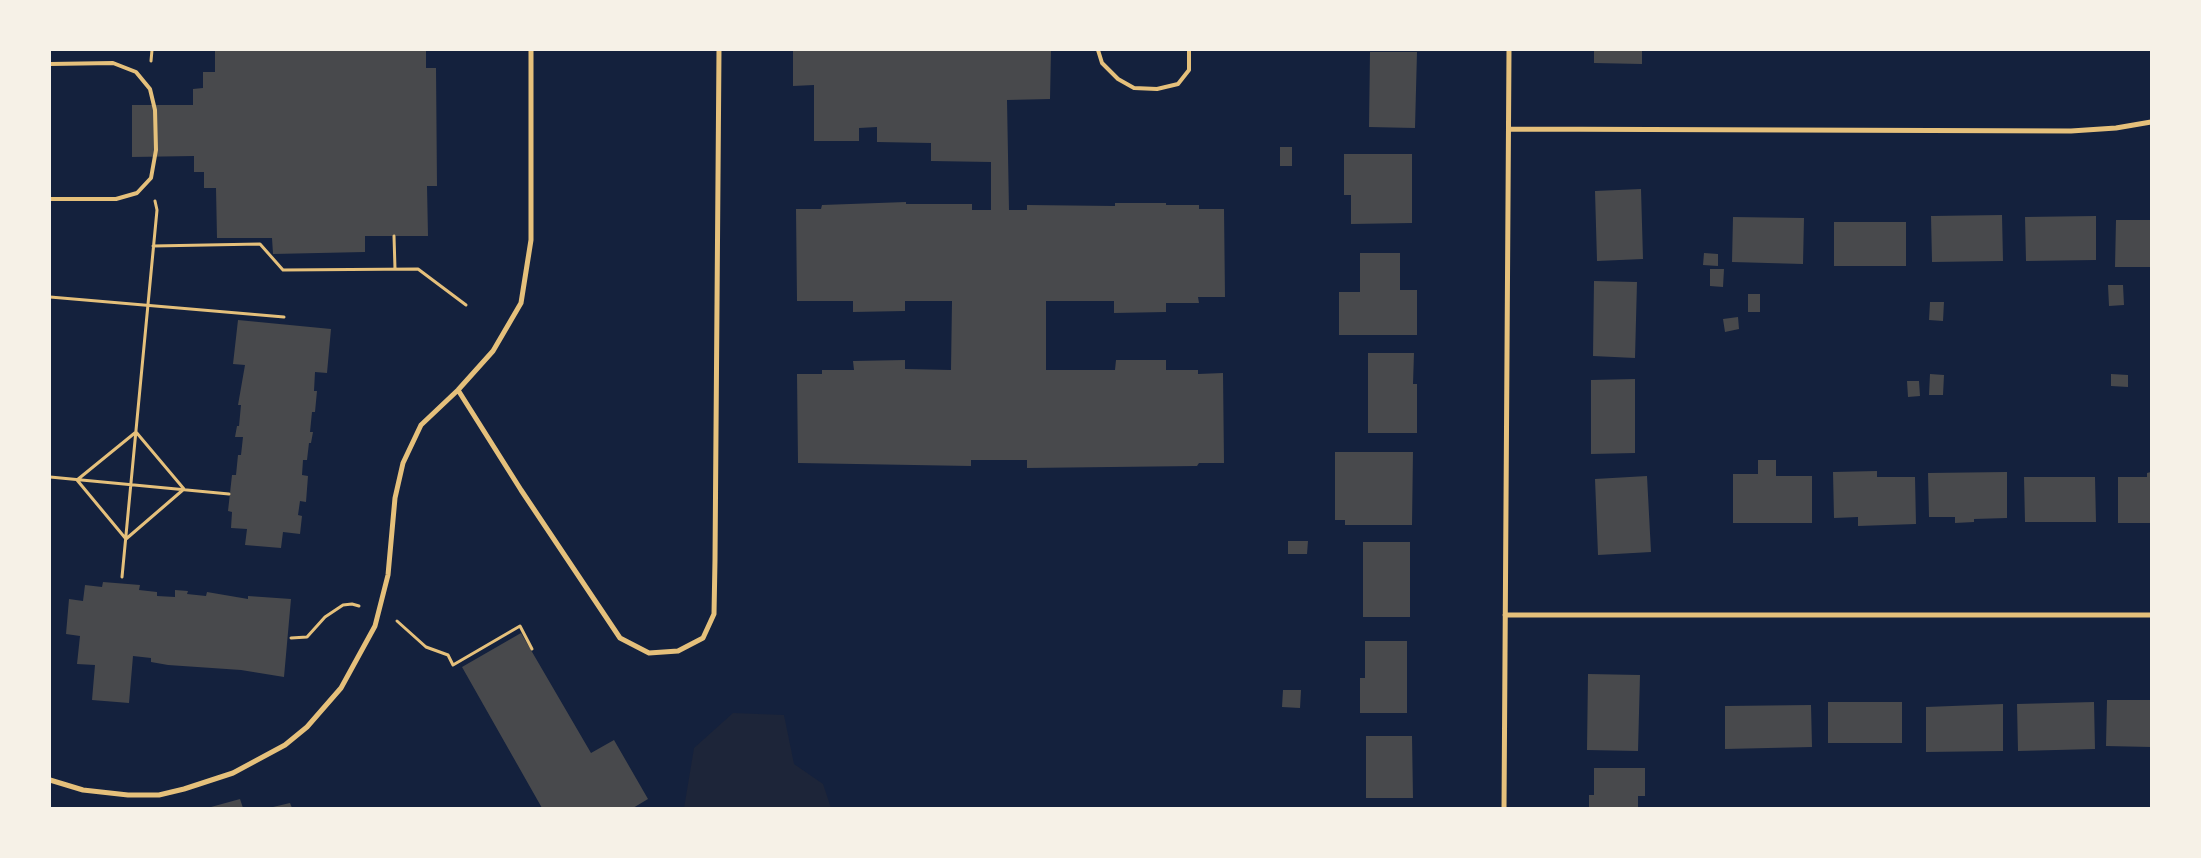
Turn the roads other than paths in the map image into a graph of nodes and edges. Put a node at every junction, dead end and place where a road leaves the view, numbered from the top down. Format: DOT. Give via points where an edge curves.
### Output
graph roads {
  1 [pos="531,50"];
  2 [pos="719,50"];
  3 [pos="1098,50"];
  4 [pos="1189,50"];
  5 [pos="1509,50"];
  6 [pos="50,64"];
  7 [pos="2151,122"];
  8 [pos="1509,129"];
  9 [pos="50,199"];
  10 [pos="458,390"];
  11 [pos="1505,615"];
  12 [pos="2151,615"];
  13 [pos="50,780"];
  14 [pos="1504,808"];
  1 -- 10 [label="street" via="531,240 520,303 493,351"];
  2 -- 10 [label="street" via="714,614 704,638 678,651 649,653 620,638"];
  3 -- 4 [label="lane" via="1102,63 1118,79 1134,88 1156,89 1178,84 1189,70"];
  5 -- 8 [label="street"];
  6 -- 9 [label="lane" via="113,63 136,72 150,89 155,110 156,150 151,178 137,193 116,199"];
  7 -- 8 [label="street" via="2071,131"];
  8 -- 11 [label="street"];
  10 -- 13 [label="street" via="421,425 403,463 388,575 375,626 341,688 307,727 285,745 233,773 159,795 83,790"];
  11 -- 12 [label="street"];
  11 -- 14 [label="street"];
}
